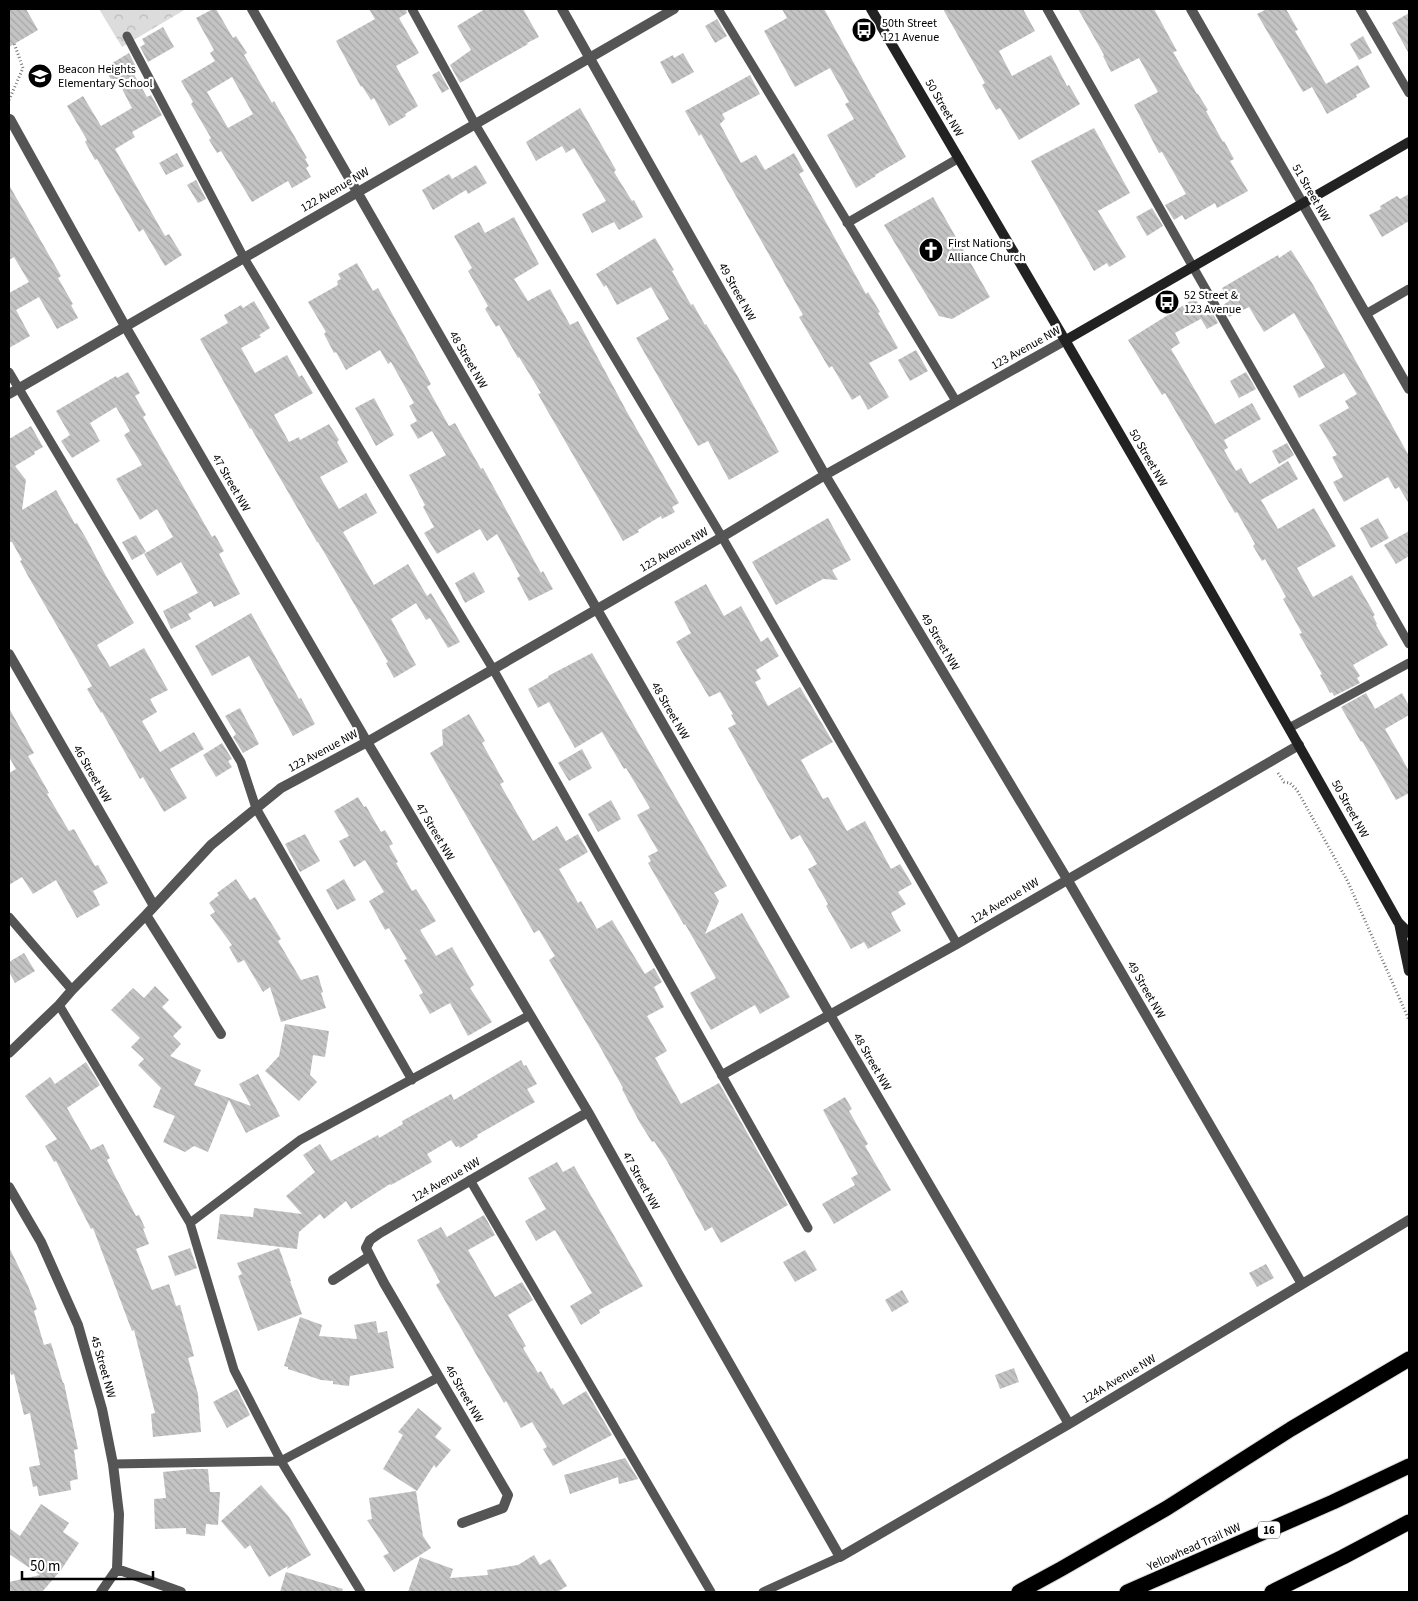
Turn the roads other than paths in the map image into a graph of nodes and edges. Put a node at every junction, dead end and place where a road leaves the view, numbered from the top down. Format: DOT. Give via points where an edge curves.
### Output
graph roads {
  1 [pos="252,9"];
  2 [pos="412,9"];
  3 [pos="562,9"];
  4 [pos="674,9"];
  5 [pos="718,9"];
  6 [pos="872,9"];
  7 [pos="1047,9"];
  8 [pos="1191,9"];
  9 [pos="1360,9"];
  10 [pos="127,36"];
  11 [pos="591,57"];
  12 [pos="1409,92"];
  13 [pos="10,119"];
  14 [pos="475,124"];
  15 [pos="1409,142"];
  16 [pos="959,158"];
  17 [pos="358,192"];
  18 [pos="1303,204"];
  19 [pos="847,223"];
  20 [pos="244,258"];
  21 [pos="1193,267"];
  22 [pos="1409,289"];
  23 [pos="1366,314"];
  24 [pos="125,326"];
  25 [pos="1066,340"];
  26 [pos="9,372"];
  27 [pos="1409,389"];
  28 [pos="13,391"];
  29 [pos="956,401"];
  30 [pos="825,475"];
  31 [pos="722,537"];
  32 [pos="597,609"];
  33 [pos="1409,644"];
  34 [pos="9,654"];
  35 [pos="1409,663"];
  36 [pos="493,669"];
  37 [pos="1289,728"];
  38 [pos="367,742"];
  39 [pos="1299,745"];
  40 [pos="256,808"];
  41 [pos="1067,879"];
  42 [pos="154,906"];
  43 [pos="146,914"];
  44 [pos="9,917"];
  45 [pos="1398,922"];
  46 [pos="1409,932"];
  47 [pos="957,944"];
  48 [pos="1409,971"];
  49 [pos="72,990"];
  50 [pos="59,1005"];
  51 [pos="530,1014"];
  52 [pos="830,1015"];
  53 [pos="221,1034"];
  54 [pos="9,1053"];
  55 [pos="722,1075"];
  56 [pos="412,1080"];
  57 [pos="588,1112"];
  58 [pos="470,1180"];
  59 [pos="9,1186"];
  60 [pos="1409,1220"];
  61 [pos="190,1223"];
  62 [pos="808,1228"];
  63 [pos="370,1256"];
  64 [pos="333,1280"];
  65 [pos="1302,1284"];
  66 [pos="1409,1359"];
  67 [pos="439,1377"];
  68 [pos="1068,1424"];
  69 [pos="281,1461"];
  70 [pos="113,1464"];
  71 [pos="1409,1466"];
  72 [pos="1409,1522"];
  73 [pos="462,1523"];
  74 [pos="840,1558"];
  75 [pos="117,1569"];
  76 [pos="102,1592"];
  77 [pos="181,1592"];
  78 [pos="361,1592"];
  79 [pos="711,1592"];
  80 [pos="763,1592"];
  81 [pos="1019,1592"];
  82 [pos="1127,1592"];
  83 [pos="1272,1592"];
  1 -- 17 [label="street, 48 Street NW"];
  2 -- 14 [label="lane"];
  3 -- 11 [label="street, 49 Street NW"];
  4 -- 11 [label="street, 122 Avenue NW"];
  5 -- 19 [label="lane"];
  6 -- 16 [label="main road, 50 Street NW"];
  7 -- 21 [label="lane"];
  8 -- 18 [label="street, 51 Street NW"];
  9 -- 12 [label="lane"];
  10 -- 20 [label="lane"];
  11 -- 14 [label="street, 122 Avenue NW"];
  11 -- 30 [label="street, 49 Street NW"];
  13 -- 24 [label="street, 47 Street NW"];
  14 -- 17 [label="street, 122 Avenue NW"];
  14 -- 31 [label="lane"];
  15 -- 18 [label="main road, 123 Avenue NW"];
  16 -- 19 [label="lane"];
  16 -- 25 [label="main road, 50 Street NW"];
  17 -- 20 [label="street, 122 Avenue NW"];
  17 -- 32 [label="street, 48 Street NW"];
  18 -- 21 [label="main road, 123 Avenue NW"];
  18 -- 23 [label="street, 51 Street NW"];
  19 -- 29 [label="lane"];
  20 -- 24 [label="street, 122 Avenue NW"];
  20 -- 36 [label="lane"];
  21 -- 25 [label="main road, 123 Avenue NW"];
  21 -- 33 [label="lane"];
  22 -- 23 [label="lane"];
  23 -- 27 [label="street, 51 Street NW"];
  24 -- 28 [label="street, 122 Avenue NW"];
  24 -- 38 [label="street, 47 Street NW"];
  25 -- 29 [label="street, 123 Avenue NW"];
  25 -- 37 [label="main road, 50 Street NW"];
  26 -- 28 [label="lane"];
  28 -- 40 [label="lane" via="241,762"];
  29 -- 30 [label="street, 123 Avenue NW"];
  30 -- 31 [label="street, 123 Avenue NW"];
  30 -- 41 [label="street, 49 Street NW"];
  31 -- 32 [label="street, 123 Avenue NW"];
  31 -- 47 [label="lane"];
  32 -- 36 [label="street, 123 Avenue NW"];
  32 -- 52 [label="street, 48 Street NW"];
  34 -- 42 [label="street, 46 Street NW"];
  35 -- 37 [label="lane"];
  36 -- 38 [label="street, 123 Avenue NW"];
  36 -- 55 [label="lane"];
  37 -- 39 [label="main road, 50 Street NW"];
  38 -- 40 [label="street, 123 Avenue NW" via="281,788"];
  38 -- 51 [label="street, 47 Street NW"];
  39 -- 41 [label="street, 124 Avenue NW"];
  39 -- 45 [label="main road, 50 Street NW"];
  40 -- 42 [label="street, 123 Avenue NW" via="211,845"];
  40 -- 56 [label="lane"];
  41 -- 47 [label="street, 124 Avenue NW"];
  41 -- 65 [label="street, 49 Street NW"];
  42 -- 43 [label="street, 123 Avenue NW"];
  43 -- 49 [label="street, 123 Avenue NW"];
  43 -- 53 [label="street"];
  44 -- 49 [label="lane"];
  45 -- 46 [label="main road, 50 Street NW"];
  45 -- 48 [label="main road, 50 Street NW"];
  47 -- 52 [label="street, 124 Avenue NW"];
  49 -- 50 [label="street, 123 Avenue NW"];
  50 -- 54 [label="street, 123 Avenue NW"];
  50 -- 61 [label="lane"];
  51 -- 56 [label="lane"];
  51 -- 57 [label="street, 47 Street NW"];
  52 -- 55 [label="street, 124 Avenue NW"];
  52 -- 68 [label="street, 48 Street NW"];
  55 -- 62 [label="lane"];
  56 -- 61 [label="lane" via="300,1140"];
  57 -- 58 [label="street, 124 Avenue NW"];
  57 -- 74 [label="street, 47 Street NW"];
  58 -- 63 [label="street, 124 Avenue NW" via="370,1240 366,1248"];
  58 -- 79 [label="lane"];
  59 -- 70 [label="street, 45 Street NW" via="41,1242 78,1325 102,1409"];
  60 -- 65 [label="street, 124A Avenue NW"];
  61 -- 69 [label="lane" via="234,1370"];
  63 -- 64 [label="street"];
  63 -- 67 [label="street, 46 Street NW"];
  65 -- 68 [label="street, 124A Avenue NW"];
  66 -- 81 [label="highway" via="1167,1508"];
  67 -- 69 [label="lane"];
  67 -- 73 [label="street, 46 Street NW" via="508,1495 503,1508"];
  68 -- 74 [label="street, 124A Avenue NW"];
  69 -- 70 [label="lane"];
  69 -- 78 [label="lane"];
  70 -- 75 [label="street, 45 Street NW" via="119,1514"];
  71 -- 82 [label="highway, Yellowhead Trail NW / 16"];
  72 -- 83 [label="highway"];
  74 -- 80 [label="lane"];
  75 -- 76 [label="street"];
  75 -- 77 [label="street"];
}
